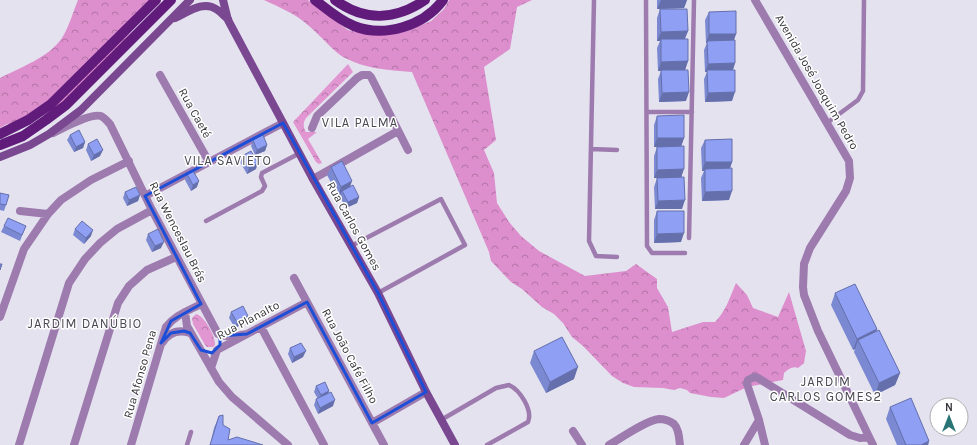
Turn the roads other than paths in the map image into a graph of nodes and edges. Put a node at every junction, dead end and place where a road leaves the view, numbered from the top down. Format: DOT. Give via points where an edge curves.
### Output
graph roads {
  1 [pos="156,0"];
  2 [pos="171,0"];
  3 [pos="190,0"];
  4 [pos="223,0"];
  5 [pos="315,0"];
  6 [pos="335,0"];
  7 [pos="425,0"];
  8 [pos="443,0"];
  9 [pos="594,0"];
  10 [pos="646,0"];
  11 [pos="694,0"];
  12 [pos="755,0"];
  13 [pos="864,0"];
  14 [pos="171,20"];
  15 [pos="228,20"];
  16 [pos="160,75"];
  17 [pos="647,112"];
  18 [pos="692,112"];
  19 [pos="283,123"];
  20 [pos="827,123"];
  21 [pos="312,128"];
  22 [pos="398,131"];
  23 [pos="0,134"];
  24 [pos="38,140"];
  25 [pos="0,145"];
  26 [pos="591,149"];
  27 [pos="408,150"];
  28 [pos="617,150"];
  29 [pos="300,153"];
  30 [pos="0,157"];
  31 [pos="129,161"];
  32 [pos="209,162"];
  33 [pos="313,179"];
  34 [pos="145,196"];
  35 [pos="152,210"];
  36 [pos="20,212"];
  37 [pos="48,214"];
  38 [pos="206,221"];
  39 [pos="689,238"];
  40 [pos="351,246"];
  41 [pos="685,253"];
  42 [pos="176,257"];
  43 [pos="617,257"];
  44 [pos="294,278"];
  45 [pos="378,293"];
  46 [pos="307,302"];
  47 [pos="201,304"];
  48 [pos="186,312"];
  49 [pos="0,317"];
  50 [pos="260,327"];
  51 [pos="190,333"];
  52 [pos="218,334"];
  53 [pos="247,334"];
  54 [pos="162,343"];
  55 [pos="201,350"];
  56 [pos="217,350"];
  57 [pos="211,368"];
  58 [pos="426,392"];
  59 [pos="441,420"];
  60 [pos="759,420"];
  61 [pos="372,423"];
  62 [pos="573,431"];
  63 [pos="191,432"];
  64 [pos="871,441"];
  65 [pos="323,444"];
  66 [pos="19,445"];
  67 [pos="74,445"];
  68 [pos="131,445"];
  69 [pos="187,445"];
  70 [pos="288,445"];
  71 [pos="384,445"];
  72 [pos="455,445"];
  73 [pos="487,445"];
  74 [pos="582,445"];
  75 [pos="609,445"];
  76 [pos="680,445"];
  77 [pos="744,445"];
  78 [pos="765,445"];
  1 -- 23 [label="main road" via="51,104 28,120"];
  2 -- 25 [label="main road" via="66,105 23,136"];
  3 -- 14 [label="main road"];
  4 -- 15 [label="main road"];
  5 -- 8 [label="main road" via="335,16 368,30 401,28 418,22"];
  6 -- 7 [label="main road" via="353,11 383,16 410,10"];
  9 -- 26 [label="lane"];
  10 -- 17 [label="lane"];
  11 -- 18 [label="lane"];
  12 -- 20 [label="street, Avenida José Joaquim Pedro"];
  13 -- 20 [label="lane" via="863,91 858,100"];
  14 -- 15 [label="main road" via="206,5 216,9"];
  14 -- 24 [label="main road" via="81,110"];
  15 -- 19 [label="main road, Rua Carlos Gomes"];
  16 -- 32 [label="street, Rua Caeté"];
  17 -- 18 [label="lane"];
  17 -- 41 [label="lane" via="647,246 652,253"];
  18 -- 39 [label="lane"];
  19 -- 29 [label="main road, Rua Carlos Gomes"];
  19 -- 32 [label="street"];
  20 -- 64 [label="street, Avenida José Joaquim Pedro" via="849,161 850,172 844,196 814,241 804,264 804,295 818,332"];
  21 -- 22 [label="street" via="317,116 357,78 366,74 372,76"];
  22 -- 27 [label="street"];
  22 -- 33 [label="street"];
  24 -- 30 [label="main road"];
  24 -- 31 [label="street, Rua Wenceslau Brás" via="90,116 101,116 110,124"];
  26 -- 28 [label="lane"];
  26 -- 43 [label="lane" via="589,241 596,256"];
  29 -- 33 [label="main road, Rua Carlos Gomes"];
  29 -- 38 [label="lane" via="262,173 265,186 262,191"];
  31 -- 34 [label="street, Rua Wenceslau Brás"];
  31 -- 37 [label="street" via="91,180 61,200"];
  32 -- 34 [label="street"];
  33 -- 40 [label="main road, Rua Carlos Gomes"];
  34 -- 35 [label="street, Rua Wenceslau Brás"];
  35 -- 42 [label="street, Rua Wenceslau Brás"];
  35 -- 66 [label="street" via="117,228 85,259 69,283"];
  36 -- 37 [label="street"];
  37 -- 49 [label="street" via="24,249"];
  40 -- 45 [label="main road, Rua Carlos Gomes"];
  40 -- 45 [label="lane" via="441,199 465,245"];
  42 -- 47 [label="street, Rua Wenceslau Brás"];
  42 -- 67 [label="street" via="147,270 129,286 118,303"];
  44 -- 46 [label="street, Rua João Café Filho"];
  45 -- 58 [label="main road, Rua Carlos Gomes"];
  46 -- 50 [label="street, Rua Planalto"];
  46 -- 61 [label="street, Rua João Café Filho"];
  47 -- 48 [label="street, Rua Afonso Pena"];
  47 -- 52 [label="street, Rua Wenceslau Brás"];
  48 -- 51 [label="street"];
  48 -- 54 [label="street, Rua Afonso Pena" via="171,321 164,331"];
  50 -- 53 [label="street, Rua Planalto"];
  50 -- 65 [label="street"];
  51 -- 54 [label="street" via="177,331 165,338"];
  51 -- 55 [label="street"];
  52 -- 53 [label="street" via="232,337"];
  52 -- 56 [label="street" via="220,345"];
  53 -- 56 [label="street, Rua Planalto"];
  54 -- 68 [label="street, Rua Afonso Pena"];
  55 -- 56 [label="street" via="206,353"];
  55 -- 57 [label="street"];
  56 -- 57 [label="street, Rua Planalto"];
  57 -- 70 [label="street" via="232,397"];
  58 -- 59 [label="main road, Rua Carlos Gomes"];
  58 -- 61 [label="street"];
  59 -- 72 [label="main road, Rua Carlos Gomes"];
  59 -- 73 [label="lane" via="496,388 509,385 514,387 529,410 530,418 528,422"];
  60 -- 64 [label="street" via="747,384 750,378 758,378 850,435"];
  60 -- 77 [label="street"];
  60 -- 78 [label="street"];
  61 -- 71 [label="street, Rua João Café Filho"];
  62 -- 74 [label="street"];
  63 -- 69 [label="lane"];
  75 -- 76 [label="street" via="660,419 674,424"];
}
